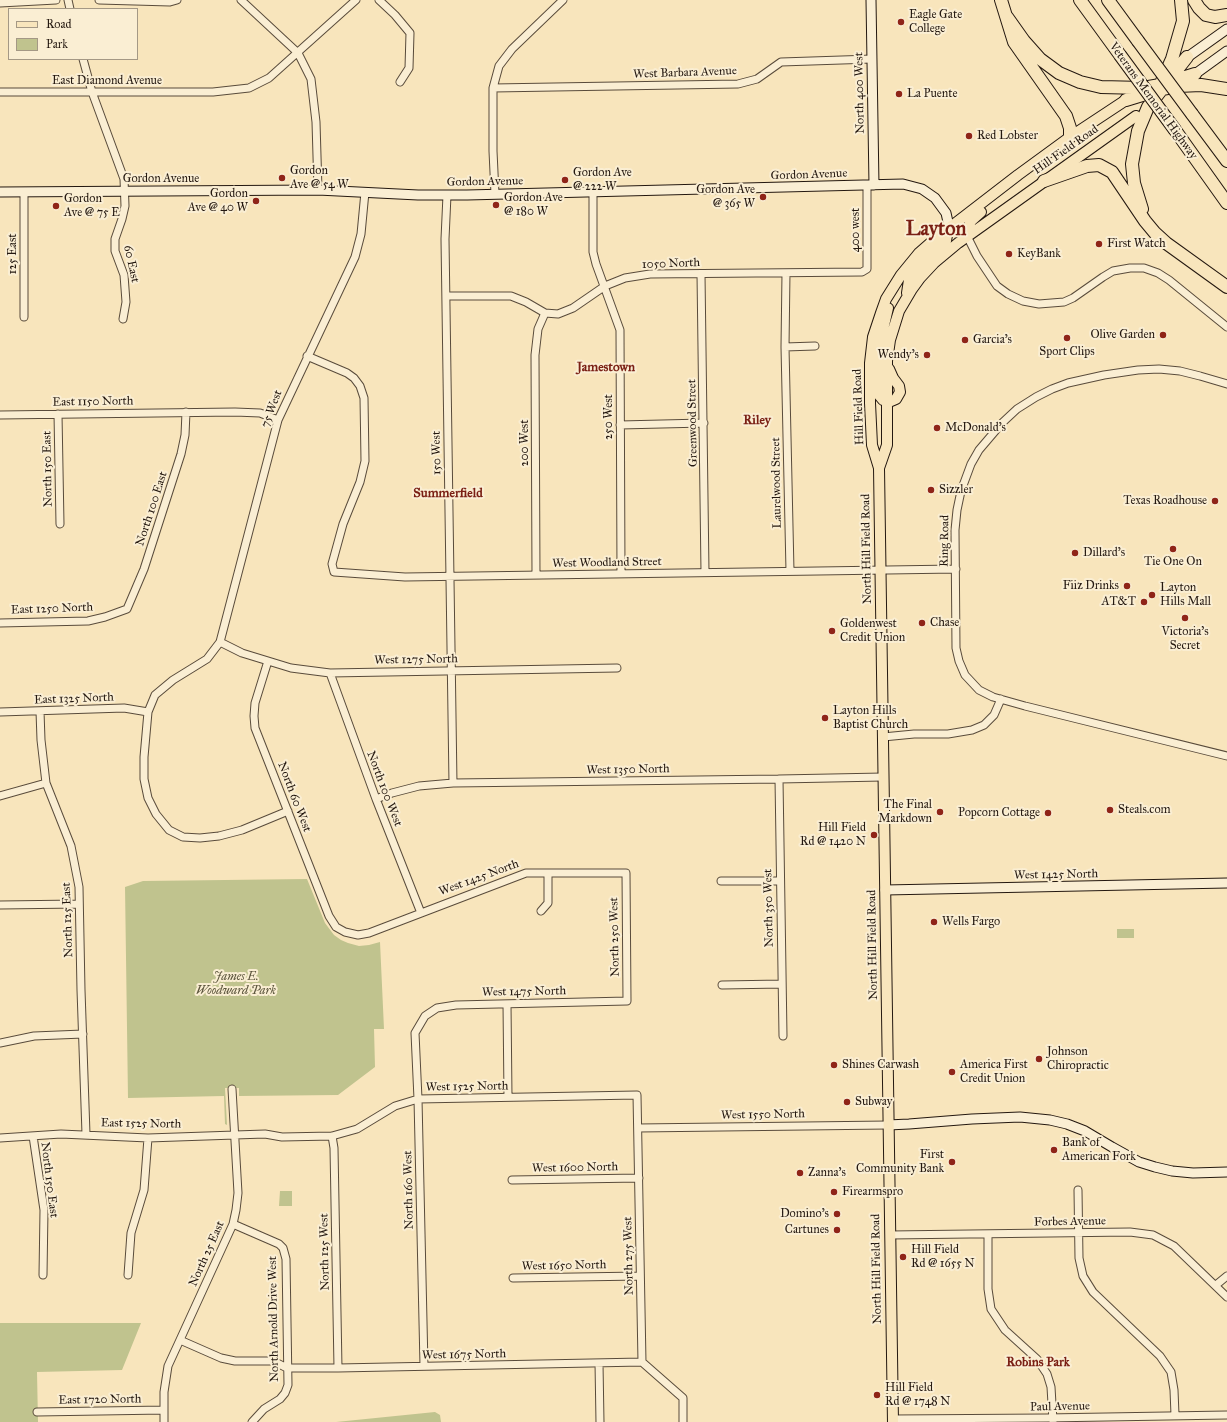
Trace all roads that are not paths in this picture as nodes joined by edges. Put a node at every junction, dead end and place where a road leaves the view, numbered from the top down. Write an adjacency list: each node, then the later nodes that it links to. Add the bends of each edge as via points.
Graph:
1 (56, 0): 14 (street)
2 (99, 0): 3 (street)
3 (177, 0)
4 (241, 0): 19 (street)
5 (356, 0): 19 (street, East Diamond Avenue)
6 (379, 0): 24 (street, via 410,33 409,68)
7 (563, 0): 26 (street, via 512,49 499,66)
8 (871, 0): 21 (main road, North 400 West)
9 (1001, 0): 16 (highway)
10 (1080, 0): 46 (highway, Veterans Memorial Highway, bridge)
11 (1108, 0): 34 (highway, Veterans Memorial Highway, bridge)
12 (1181, 0): 25 (highway, via 1183,20)
13 (1194, 0): 15 (highway, via 1206,15)
14 (0, 3)
15 (1227, 16)
16 (1007, 17): 25 (highway, via 1024,42 1040,59 1064,76 1096,86 1122,88); 33 (highway, via 1014,42 1066,116 1070,125)
17 (1227, 29): 20 (main road)
18 (1227, 51): 23 (main road)
19 (298, 52): 29 (street, East Diamond Avenue, via 269,78 249,88 213,92); 38 (street, via 312,79)
20 (1187, 57): 25 (highway)
21 (872, 59): 26 (street, West Barbara Avenue, via 782,62 757,79 738,84); 37 (main road, North 400 West)
22 (83, 60): 29 (street, 60 East)
23 (1195, 74): 25 (highway)
24 (400, 82)
25 (1162, 85): 27 (highway, via 1201,85); 30 (highway); 31 (highway); 32 (highway)
26 (493, 88): 44 (street)
27 (1227, 89)
28 (0, 92): 29 (street, East Diamond Avenue)
29 (92, 92): 41 (street, 60 East, via 124,179)
30 (1126, 100): 33 (main road, Hill Field Road)
31 (1148, 107): 32 (main road, Hill Field Road); 47 (highway, via 1138,131 1132,164 1134,183)
32 (1136, 116): 36 (main road, Hill Field Road)
33 (1070, 137): 35 (main road, Hill Field Road)
34 (1227, 161)
35 (1026, 170): 48 (main road, Hill Field Road); 49 (main road, via 1004,194 973,218)
36 (1044, 181): 47 (highway, via 1087,166 1099,165 1112,172); 49 (main road, Hill Field Road)
37 (871, 185): 43 (main road, Gordon Avenue); 48 (main road, Gordon Avenue, via 905,184 925,191 946,213); 50 (street, 400 west, via 867,269)
38 (318, 190): 41 (main road, Gordon Avenue); 42 (main road, Gordon Avenue)
39 (0, 192): 40 (main road, Gordon Avenue)
40 (24, 192): 41 (main road, Gordon Avenue); 59 (street, 125 East)
41 (125, 192): 60 (street, 60 East, via 125,206 115,239 115,251 124,275 126,302)
42 (365, 192): 45 (main road, Gordon Avenue); 64 (street, 75 West, via 362,234 355,257)
43 (593, 193): 44 (main road, Gordon Avenue); 53 (street, 250 West, via 593,252)
44 (495, 194): 45 (main road, Gordon Avenue)
45 (446, 195): 56 (street, 150 West)
46 (1227, 203)
47 (1145, 221): 55 (highway, via 1166,244)
48 (948, 227): 54 (main road, Hill Field Road, via 915,258); 57 (main road, via 946,240 909,280)
49 (967, 236): 57 (main road, Hill Field Road, via 928,268); 61 (street, via 997,286 1023,301 1039,304 1064,302 1113,271 1144,268 1169,280)
50 (862, 272): 51 (street, 1050 North)
51 (786, 273): 52 (street, 1050 North); 63 (street, Laurelwood Street)
52 (701, 274): 53 (street, 1050 North, via 650,274 626,278); 71 (street, Greenwood Street)
53 (604, 286): 58 (street, 1050 North, via 573,308 558,314); 72 (street, 250 West, via 620,330)
54 (893, 287): 66 (main road, via 881,336 878,363 878,393); 73 (main road, Hill Field Road, via 879,319 870,357 872,445)
55 (1227, 287)
56 (446, 296): 58 (street, via 511,296); 81 (street, 150 West)
57 (906, 299): 66 (main road, Hill Field Road, via 889,344)
58 (545, 313): 80 (street, 200 West, via 538,329 535,355)
59 (24, 317)
60 (123, 319)
61 (1227, 327)
62 (815, 346): 63 (street)
63 (785, 347): 77 (street, Laurelwood Street)
64 (307, 356): 70 (street, 75 West); 81 (street, West Woodland Street, via 354,378 364,398 365,461 335,550 332,564 334,572 405,577)
65 (1227, 384): 76 (street, Ring Road, via 1186,372 1138,370 1063,385 1021,406 989,437 969,470 956,514)
66 (887, 402): 73 (main road, Hill Field Road, via 887,445)
67 (186, 412): 69 (street, East 1150 North); 70 (street, East 1150 North, via 260,413); 82 (street, North 100 East, via 181,454 144,569)
68 (0, 414): 69 (street, East 1150 North)
69 (58, 414): 74 (street, North 150 East)
70 (278, 420): 84 (street, 75 West)
71 (704, 423): 72 (street); 78 (street, Greenwood Street)
72 (620, 425): 79 (street, 250 West)
73 (879, 468): 75 (main road, North Hill Field Road)
74 (60, 524)
75 (880, 569): 76 (street, West Woodland Street); 77 (street, West Woodland Street); 93 (main road, North Hill Field Road)
76 (956, 569): 89 (street, Ring Road, via 956,648 959,661 973,685 983,693)
77 (790, 571): 78 (street, West Woodland Street)
78 (706, 572): 79 (street, West Woodland Street)
79 (621, 573): 80 (street, West Woodland Street)
80 (536, 575): 81 (street, West Woodland Street)
81 (449, 576): 87 (street, 150 West)
82 (127, 609): 83 (street, East 1250 North, via 88,621)
83 (0, 623)
84 (220, 642): 85 (street, West 1275 North, via 242,653); 92 (street, via 207,659 173,680 155,695)
85 (268, 661): 88 (street, West 1275 North, via 291,668); 101 (street, North 60 West, via 255,703 255,728)
86 (617, 668): 87 (street, West 1275 North)
87 (451, 670): 88 (street, West 1275 North); 98 (street, 150 West)
88 (330, 673): 100 (street, North 100 West)
89 (1001, 699): 93 (street, via 994,715 984,725 972,730 948,734); 94 (street, Ring Road)
90 (40, 711): 91 (street, East 1325 North); 92 (street, East 1325 North, via 124,708); 97 (street, North 125 East)
91 (0, 712)
92 (148, 712): 101 (street, via 144,779 148,798 156,814 169,830 183,837 207,837 242,830)
93 (883, 737): 95 (main road, North Hill Field Road)
94 (1227, 756)
95 (883, 777): 96 (street, West 1350 North); 107 (main road, North Hill Field Road)
96 (779, 779): 98 (street, West 1350 North); 104 (street, North 350 West)
97 (46, 783): 99 (street); 108 (street, North 125 East, via 71,846 79,887)
98 (453, 783): 100 (street, West 1350 North, via 419,786)
99 (0, 796)
100 (376, 799): 111 (street, North 100 West)
101 (288, 811): 112 (street, North 60 West, via 329,916 336,927)
102 (548, 873): 103 (street, West 1425 North); 110 (street, via 548,903); 111 (street, West 1425 North, via 526,873)
103 (626, 873): 115 (street, North 250 West)
104 (780, 881): 105 (street); 113 (street, North 350 West)
105 (721, 882)
106 (1227, 883): 107 (main road, West 1425 North)
107 (885, 890): 125 (main road, North Hill Field Road)
108 (79, 904): 109 (street); 118 (street, North 125 East)
109 (0, 905)
110 (541, 911)
111 (421, 913): 112 (street, West 1425 North, via 358,935)
112 (345, 932)
113 (782, 984): 114 (street); 119 (street, North 350 West)
114 (722, 985)
115 (627, 1001): 116 (street, West 1475 North)
116 (507, 1004): 117 (street, West 1475 North, via 456,1004 437,1008); 123 (street)
117 (425, 1016): 124 (street, North 160 West, via 415,1033)
118 (84, 1034): 120 (street, via 34,1036); 127 (street, North 125 East)
119 (783, 1036)
120 (0, 1043)
121 (232, 1089): 128 (street, North 25 East)
122 (637, 1095): 123 (street, West 1525 North); 126 (street, North 275 West)
123 (508, 1097): 124 (street, West 1525 North)
124 (418, 1099): 130 (street, West 1525 North, via 395,1106 357,1129); 152 (street, North 160 West)
125 (888, 1125): 126 (street, West 1550 North); 134 (main road, via 972,1119 1050,1120 1085,1131 1139,1162 1155,1167 1172,1171); 141 (main road, North Hill Field Road)
126 (638, 1128): 135 (street, North 275 West)
127 (86, 1134): 129 (street, East 1525 North); 133 (street, East 1525 North)
128 (235, 1135): 131 (street, East 1525 North, via 265,1134); 133 (street, East 1525 North); 138 (street, North 25 East, via 238,1193)
129 (33, 1136): 132 (street, East 1525 North); 143 (street, North 150 East, via 44,1210)
130 (332, 1136): 131 (street, West 1525 North); 154 (street, North 125 West)
131 (282, 1137)
132 (0, 1138)
133 (148, 1138): 142 (street, via 144,1190 131,1232)
134 (1227, 1172)
135 (639, 1178): 136 (street, West 1600 North); 144 (street, North 275 West)
136 (512, 1180)
137 (1078, 1190): 139 (street)
138 (233, 1224): 149 (street, North 25 East); 153 (street, North Arnold Drive West, via 283,1248 286,1259)
139 (1079, 1233): 140 (street, Forbes Avenue); 147 (street, Forbes Avenue, via 1130,1232 1153,1235 1174,1246); 157 (street, via 1079,1258 1084,1276 1093,1292 1160,1356 1171,1372)
140 (988, 1234): 141 (street, Forbes Avenue); 160 (street, via 988,1289 992,1309 1005,1330 1037,1359 1047,1374 1051,1387)
141 (890, 1235): 159 (main road, North Hill Field Road)
142 (128, 1274)
143 (43, 1275)
144 (640, 1276): 146 (street, West 1650 North); 150 (street, North 275 West)
145 (1227, 1276): 147 (street)
146 (513, 1278)
147 (1216, 1285): 148 (street, Forbes Avenue)
148 (1227, 1297)
149 (180, 1340): 153 (street, via 221,1358 235,1361 272,1361); 155 (street, North 25 East, via 168,1366)
150 (642, 1362): 151 (street, West 1675 North); 164 (street, via 683,1398)
151 (599, 1363): 152 (street, West 1675 North); 163 (street)
152 (424, 1366): 154 (street, West 1675 North)
153 (287, 1368): 154 (street, West 1675 North); 162 (street, North Arnold Drive West, via 286,1393 264,1409)
154 (338, 1368)
155 (164, 1410): 156 (street, East 1720 North); 161 (street, North 25 East)
156 (37, 1412)
157 (1175, 1415): 158 (street, Paul Avenue); 160 (street, Paul Avenue)
158 (1227, 1415)
159 (893, 1420): 160 (street, Paul Avenue)
160 (1053, 1420)
161 (164, 1422)
162 (252, 1422)
163 (600, 1422)
164 (683, 1422)

